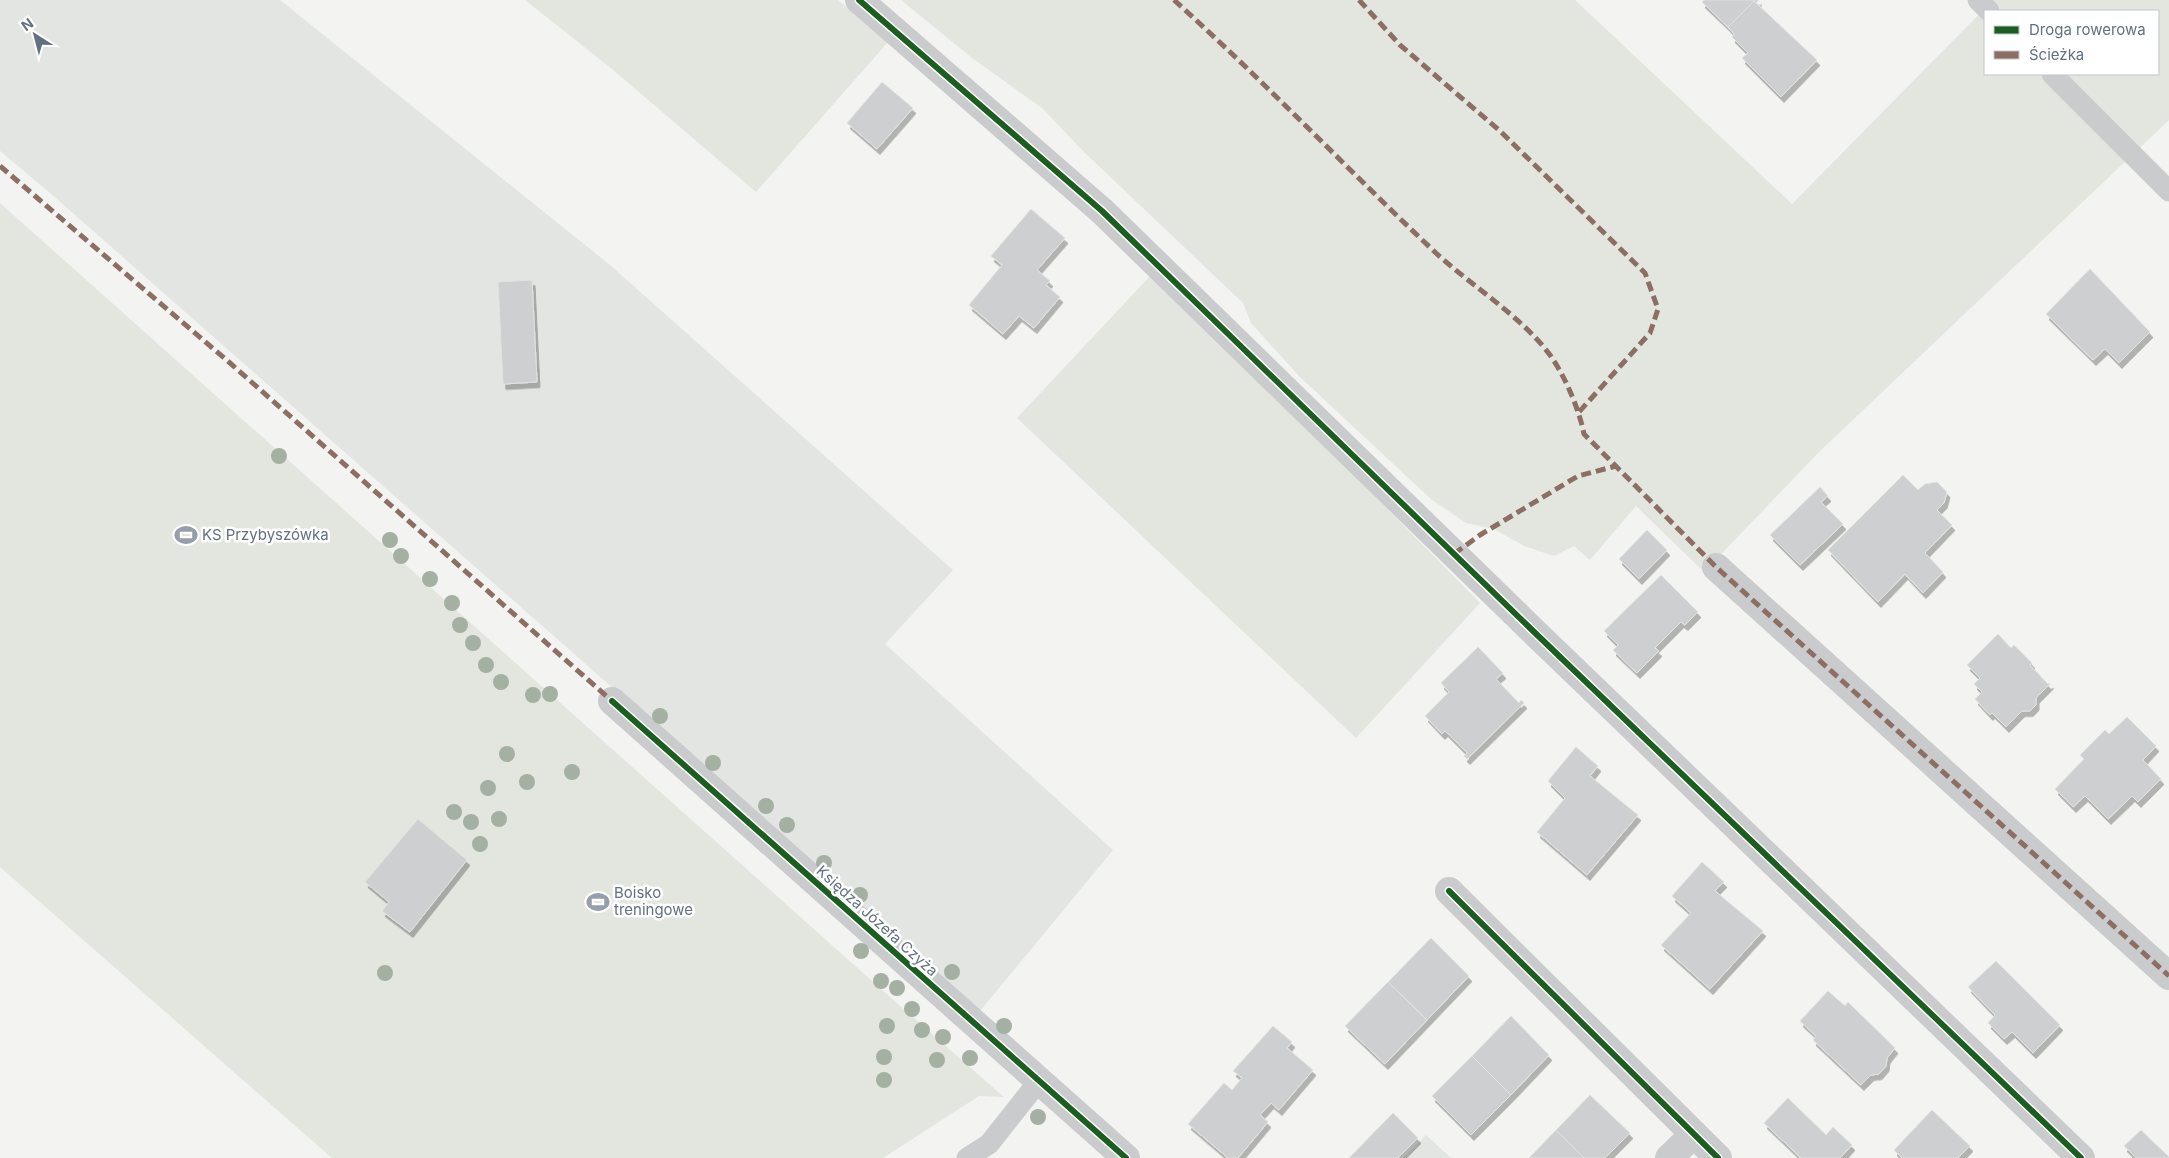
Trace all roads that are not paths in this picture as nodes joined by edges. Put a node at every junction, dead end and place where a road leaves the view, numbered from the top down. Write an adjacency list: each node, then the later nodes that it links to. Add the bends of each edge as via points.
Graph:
1 (859, 0): 16 (street, via 1102,211)
2 (1978, 0): 3 (lane)
3 (1988, 10)
4 (2053, 75): 5 (lane)
5 (2169, 191)
6 (1716, 567): 9 (street)
7 (612, 702): 10 (street, Księdza Józefa Czyża)
8 (1449, 891): 11 (street)
9 (2169, 976)
10 (1038, 1081): 12 (lane, via 989,1144); 13 (street, Księdza Józefa Czyża)
11 (1694, 1134): 14 (street); 15 (street)
12 (967, 1158)
13 (1126, 1158)
14 (1669, 1158)
15 (1718, 1158)
16 (2080, 1158)

